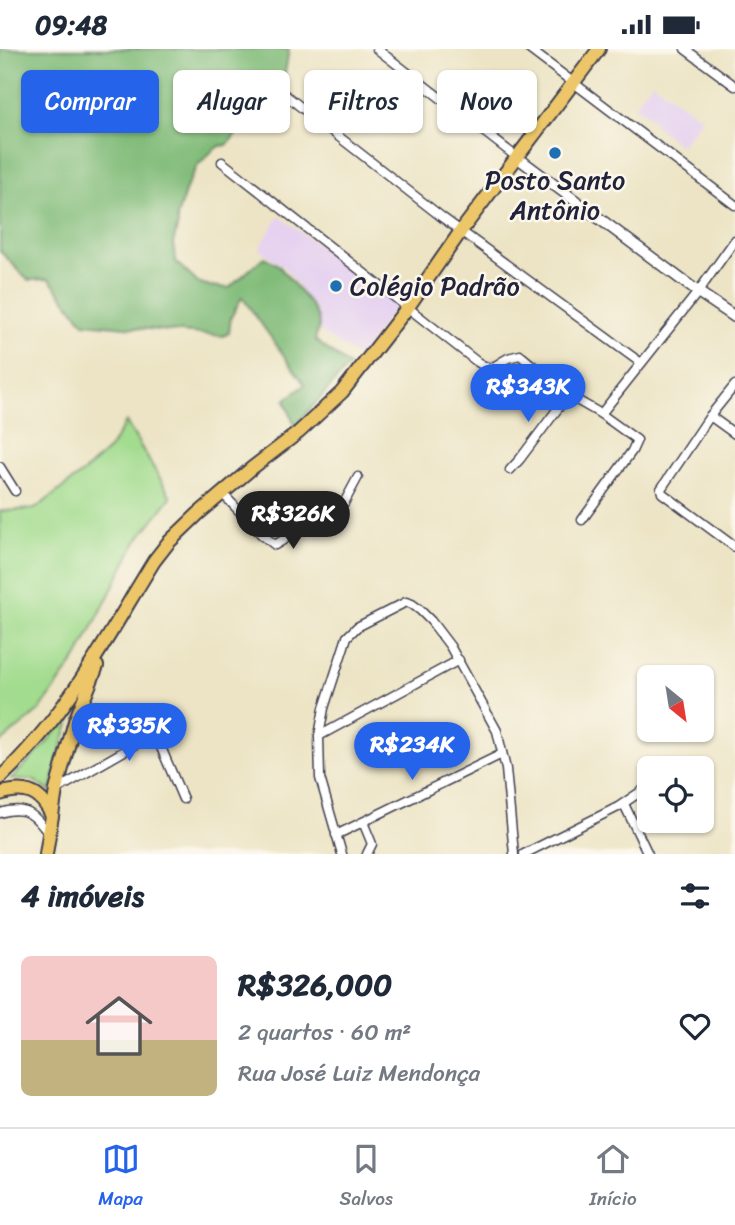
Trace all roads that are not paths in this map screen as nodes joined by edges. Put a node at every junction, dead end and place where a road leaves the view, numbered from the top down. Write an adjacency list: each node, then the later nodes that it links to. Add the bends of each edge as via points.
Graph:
1 (377, 49): 8 (street)
2 (529, 49): 5 (street)
3 (599, 49): 5 (main road)
4 (685, 49): 6 (street)
5 (574, 83): 8 (main road); 10 (street)
6 (735, 86)
7 (290, 99): 11 (street)
8 (517, 157): 11 (main road); 13 (street)
9 (222, 162): 14 (street)
10 (735, 205)
11 (461, 231): 14 (main road); 16 (street)
12 (735, 240): 13 (street)
13 (698, 292): 15 (street); 16 (street)
14 (408, 307): 18 (street, via 482,366 493,368 520,355); 26 (main road, via 327,407)
15 (735, 317)
16 (641, 363): 19 (street)
17 (735, 385): 20 (street)
18 (568, 395): 19 (street); 23 (street)
19 (601, 414): 27 (street, via 638,440)
20 (710, 416): 21 (street); 28 (street, via 661,489)
21 (735, 434)
22 (0, 467): 25 (street)
23 (510, 470)
24 (358, 477): 26 (street, via 344,503 275,545)
25 (15, 491)
26 (222, 493): 29 (main road, via 168,543)
27 (582, 520)
28 (735, 547)
29 (109, 636): 33 (main road, via 74,693); 34 (main road, via 75,721)
30 (459, 660): 31 (street); 31 (street, via 431,621 412,604 406,602 381,614 347,637); 32 (street, via 497,731)
31 (318, 736): 43 (street, via 320,778)
32 (502, 754): 41 (street); 47 (street)
33 (0, 778)
34 (55, 790): 37 (street, via 147,738 160,745); 40 (main road)
35 (0, 795): 40 (main road, via 30,791)
36 (637, 795): 38 (street)
37 (183, 800)
38 (624, 804): 48 (street); 49 (street)
39 (0, 813): 42 (street, via 24,810)
40 (52, 816): 42 (main road)
41 (363, 822): 43 (street); 46 (street, via 372,844)
42 (50, 835): 44 (main road)
43 (336, 835): 45 (street)
44 (46, 854)
45 (342, 854)
46 (367, 854)
47 (514, 854)
48 (524, 854)
49 (648, 854)

